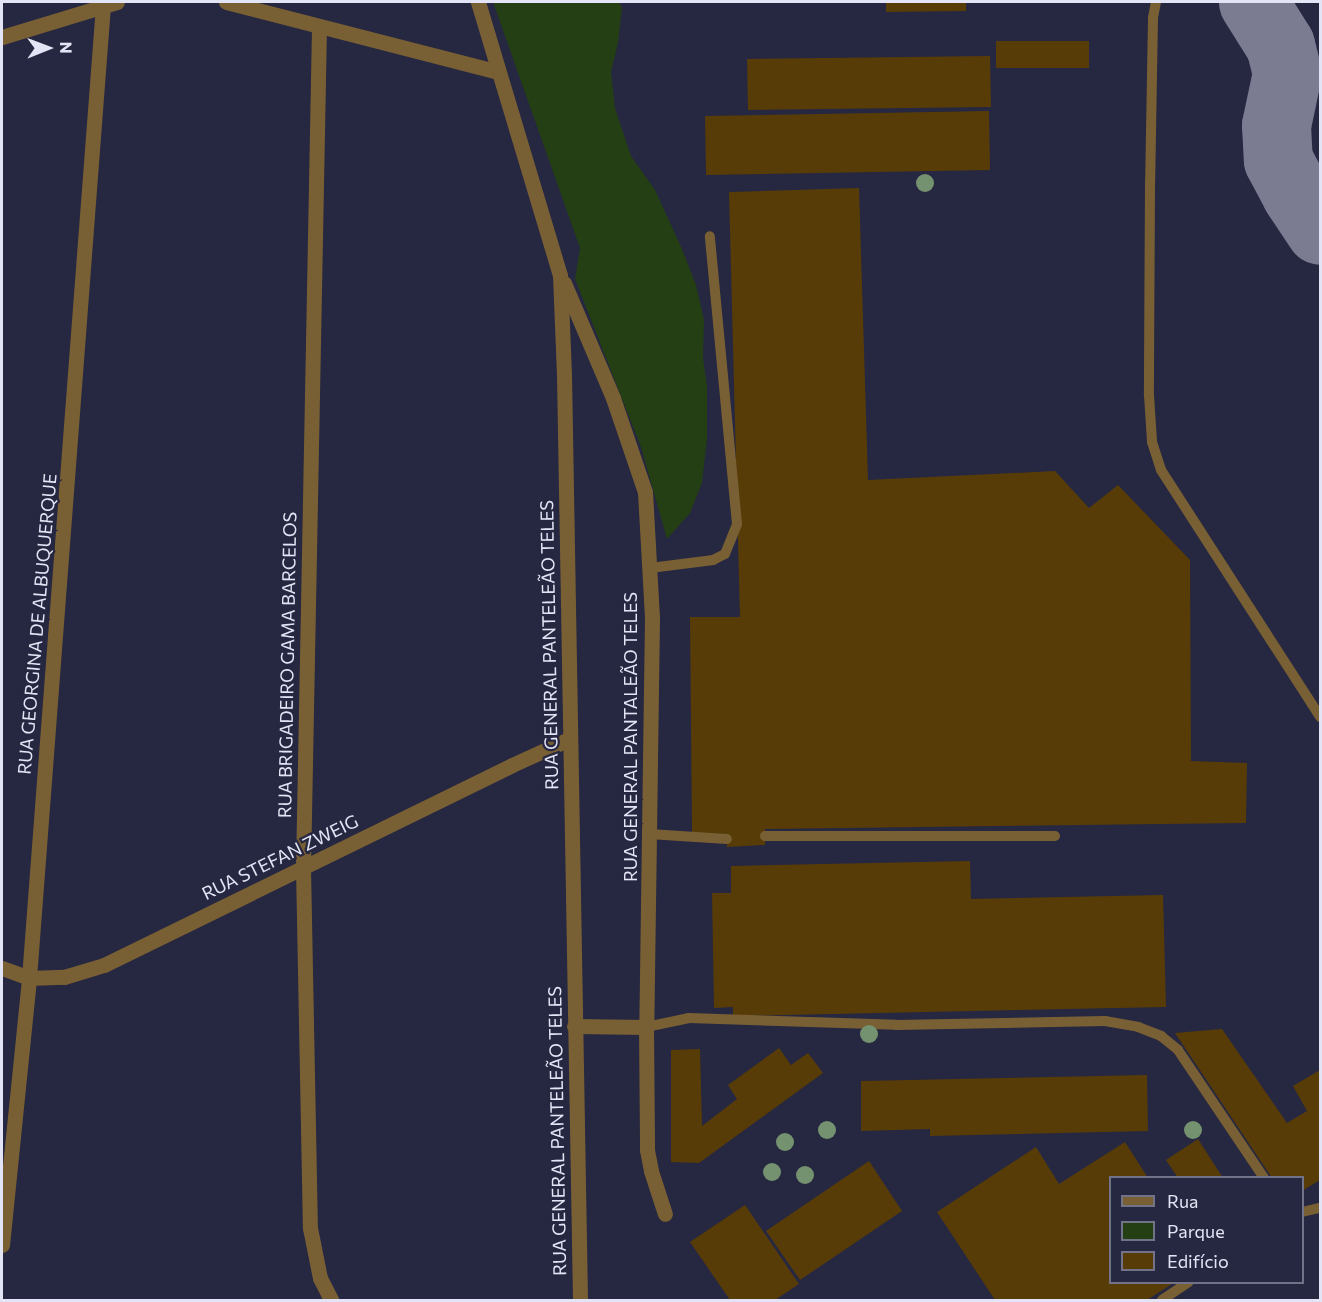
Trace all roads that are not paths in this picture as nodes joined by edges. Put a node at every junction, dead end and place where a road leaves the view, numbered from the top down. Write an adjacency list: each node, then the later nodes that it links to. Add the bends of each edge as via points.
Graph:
1 (226, 2): 5 (street)
2 (478, 2): 7 (street, RUA GENERAL PANTELEÃO TELES)
3 (1156, 2): 11 (lane, via 1149,195 1152,442 1161,470)
4 (110, 4): 6 (street); 19 (street, RUA GEORGINA DE ALBUQUERQUE)
5 (319, 27): 7 (street); 17 (street, RUA BRIGADEIRO GAMA BARCELOS)
6 (2, 37)
7 (498, 72): 9 (street, RUA GENERAL PANTELEÃO TELES)
8 (710, 236): 10 (lane, via 737,524 725,554 713,560)
9 (560, 275): 10 (street, RUA GENERAL PANTALEÃO TELES, via 614,398 645,492); 12 (street, RUA GENERAL PANTELEÃO TELES)
10 (650, 568): 13 (street, RUA GENERAL PANTALEÃO TELES)
11 (1320, 717)
12 (569, 739): 17 (street, RUA STEFAN ZWEIG); 20 (street, RUA GENERAL PANTELEÃO TELES)
13 (649, 834): 16 (lane); 21 (street, RUA GENERAL PANTALEÃO TELES)
14 (765, 836): 15 (lane)
15 (1055, 836)
16 (727, 838)
17 (303, 867): 19 (street, RUA STEFAN ZWEIG, via 104,965 64,977); 28 (street, RUA BRIGADEIRO GAMA BARCELOS, via 310,1228 320,1278)
18 (2, 968): 19 (street, RUA STEFAN ZWEIG)
19 (29, 978): 26 (street, RUA GEORGINA DE ALBUQUERQUE)
20 (574, 1026): 21 (street); 29 (street, RUA GENERAL PANTELEÃO TELES)
21 (646, 1027): 22 (lane, via 689,1018 896,1025 1105,1021 1138,1027 1161,1036 1178,1050); 25 (street, RUA GENERAL PANTALEÃO TELES, via 647,1150)
22 (1263, 1176)
23 (1320, 1208): 24 (lane)
24 (1304, 1212)
25 (665, 1214)
26 (2, 1245)
27 (1186, 1284): 30 (lane)
28 (331, 1300)
29 (580, 1300)
30 (1162, 1300)

